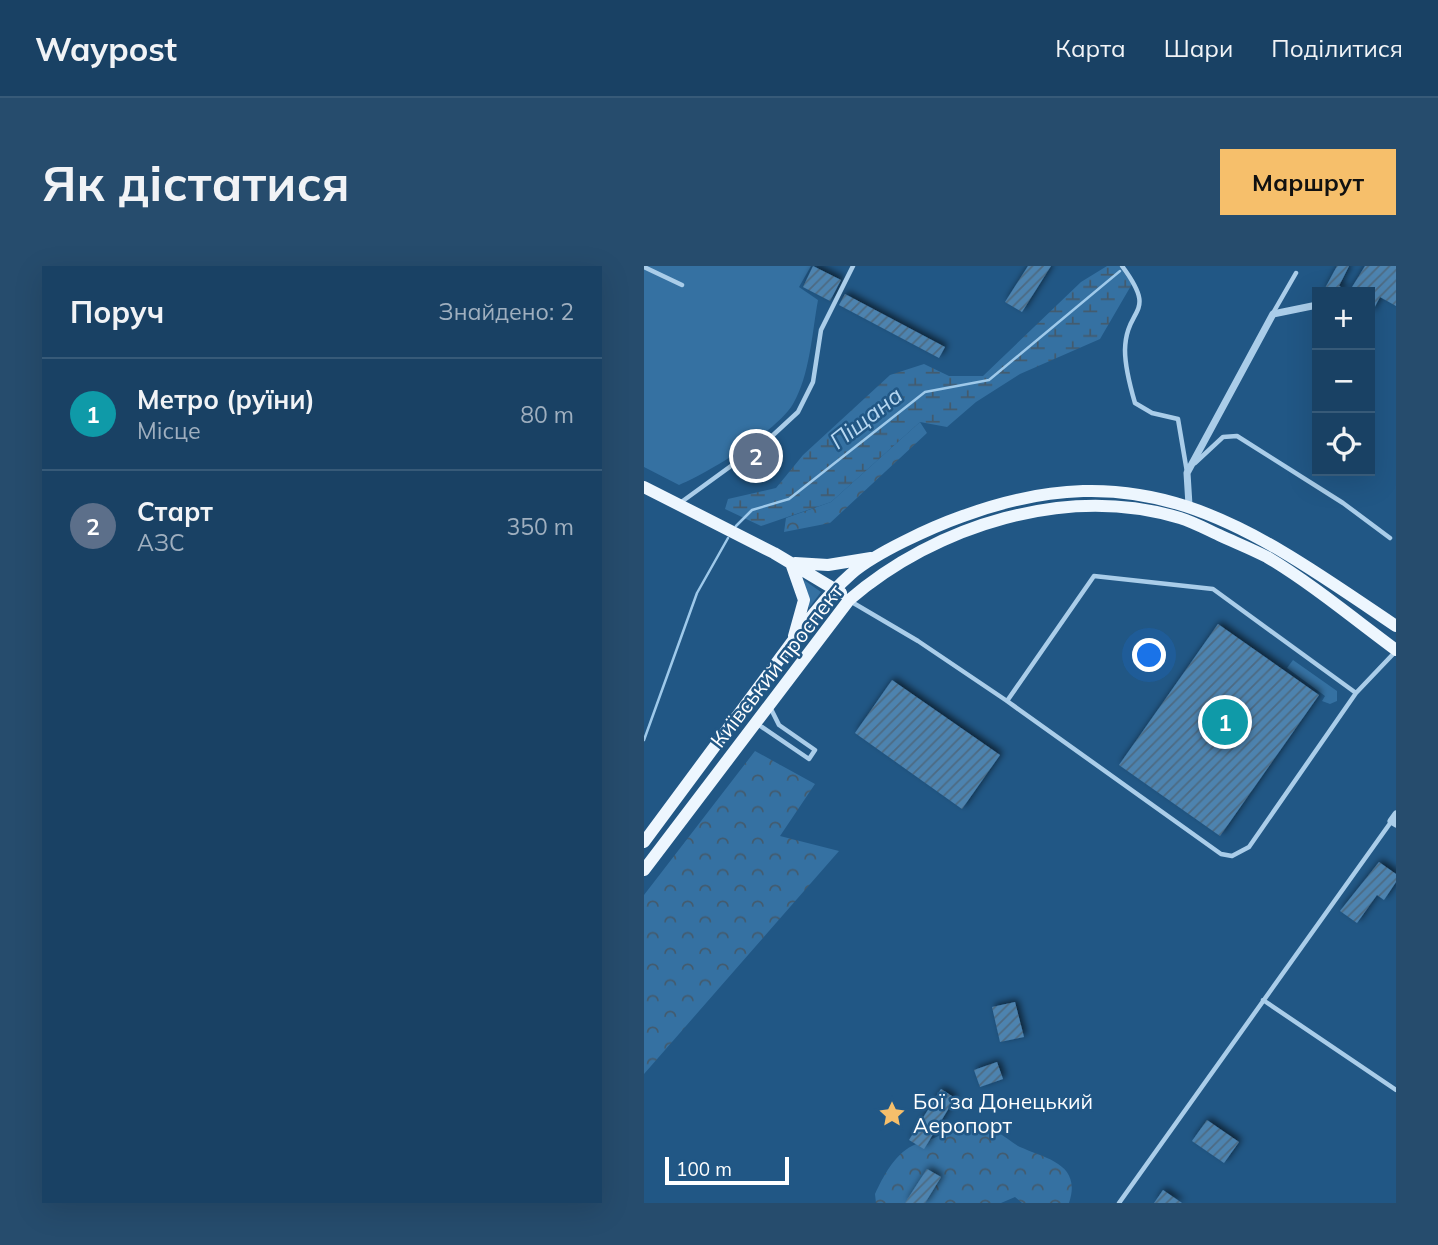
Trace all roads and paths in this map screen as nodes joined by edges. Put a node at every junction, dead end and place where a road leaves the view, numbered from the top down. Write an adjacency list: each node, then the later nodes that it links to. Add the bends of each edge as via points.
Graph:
1 (853, 266): 10 (lane, via 821,330 813,382 798,412 761,446)
2 (1122, 266): 8 (lane, via 1140,290 1140,305 1125,348 1128,382 1135,403 1178,419)
3 (644, 267): 5 (lane)
4 (1297, 273): 7 (lane)
5 (682, 285)
6 (1312, 306): 7 (street)
7 (1273, 314): 8 (street)
8 (1187, 473): 11 (street); 13 (lane, via 1223,437 1237,436)
9 (644, 487): 10 (main road)
10 (680, 504): 16 (main road)
11 (1189, 505): 12 (main road, Київський проспект, via 1140,493 1088,490 985,508); 19 (main road, Київський проспект, via 1276,546)
12 (941, 523): 14 (main road); 15 (main road, Київський проспект)
13 (1390, 538)
14 (950, 540): 18 (main road, Київський проспект, via 908,558); 21 (main road, Київський проспект, via 992,521 1093,505 1181,518 1267,557)
15 (878, 557): 16 (main road, via 828,565); 17 (main road, Київський проспект)
16 (791, 563): 17 (main road); 20 (main road, via 804,600)
17 (835, 589): 18 (main road); 20 (main road, Київський проспект)
18 (849, 600): 23 (lane); 24 (main road, Київський проспект)
19 (1396, 626)
20 (793, 640): 27 (main road, Київський проспект)
21 (1396, 651): 22 (lane)
22 (1356, 693): 23 (lane, via 1213,589 1094,576); 23 (lane, via 1249,848 1233,856 1221,854)
23 (1007, 701)
24 (769, 704): 25 (main road, Київський проспект); 25 (lane, via 779,724 815,750 809,759)
25 (755, 722): 28 (main road, Київський проспект)
26 (1394, 820): 29 (lane)
27 (644, 842)
28 (644, 870)
29 (1263, 1000): 30 (lane); 31 (lane)
30 (1396, 1090)
31 (1119, 1203)

